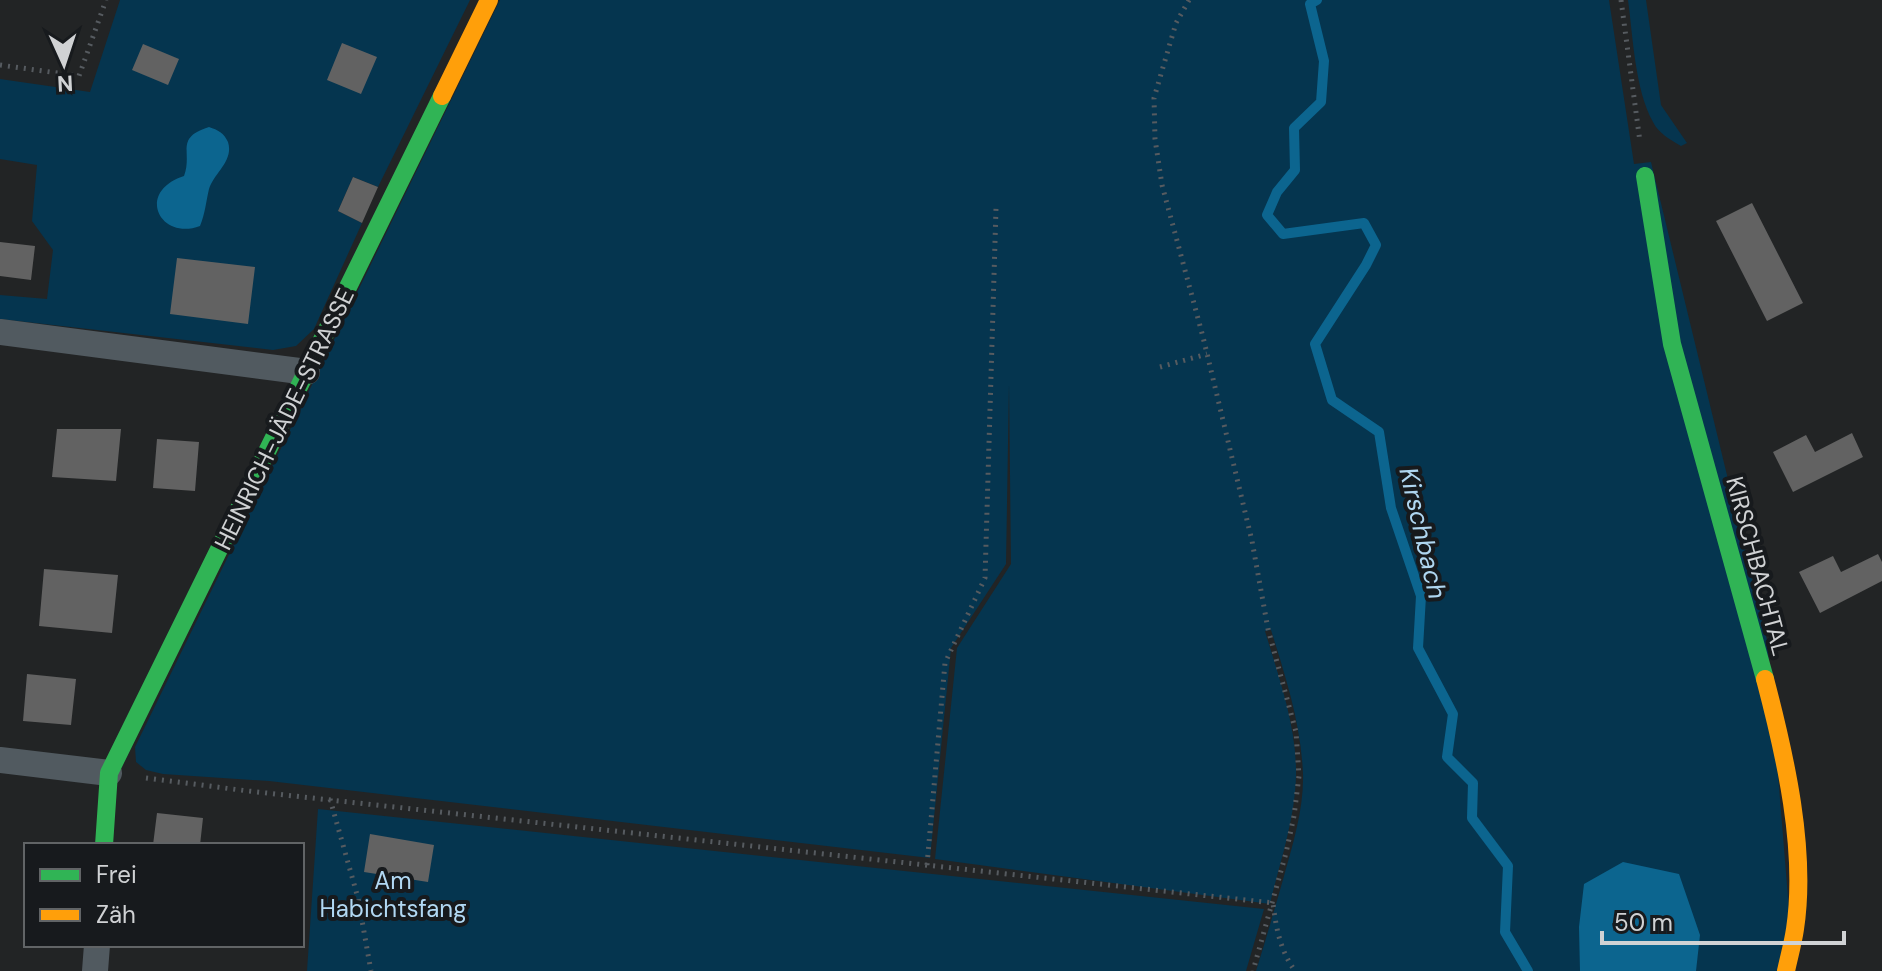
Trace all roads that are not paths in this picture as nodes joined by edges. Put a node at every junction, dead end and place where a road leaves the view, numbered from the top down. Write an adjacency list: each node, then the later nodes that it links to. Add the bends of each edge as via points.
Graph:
1 (489, 0): 4 (street, HEINRICH-JÄDE-STRASSE)
2 (1645, 176): 10 (street, KIRSCHBACHTAL, via 1671,340 1753,635 1790,796 1797,912)
3 (0, 332): 4 (street)
4 (307, 372): 6 (street, HEINRICH-JÄDE-STRASSE)
5 (0, 760): 6 (street)
6 (109, 773): 7 (street, HEINRICH-JÄDE-STRASSE)
7 (104, 843)
8 (97, 947): 9 (street)
9 (95, 971)
10 (1786, 971)

